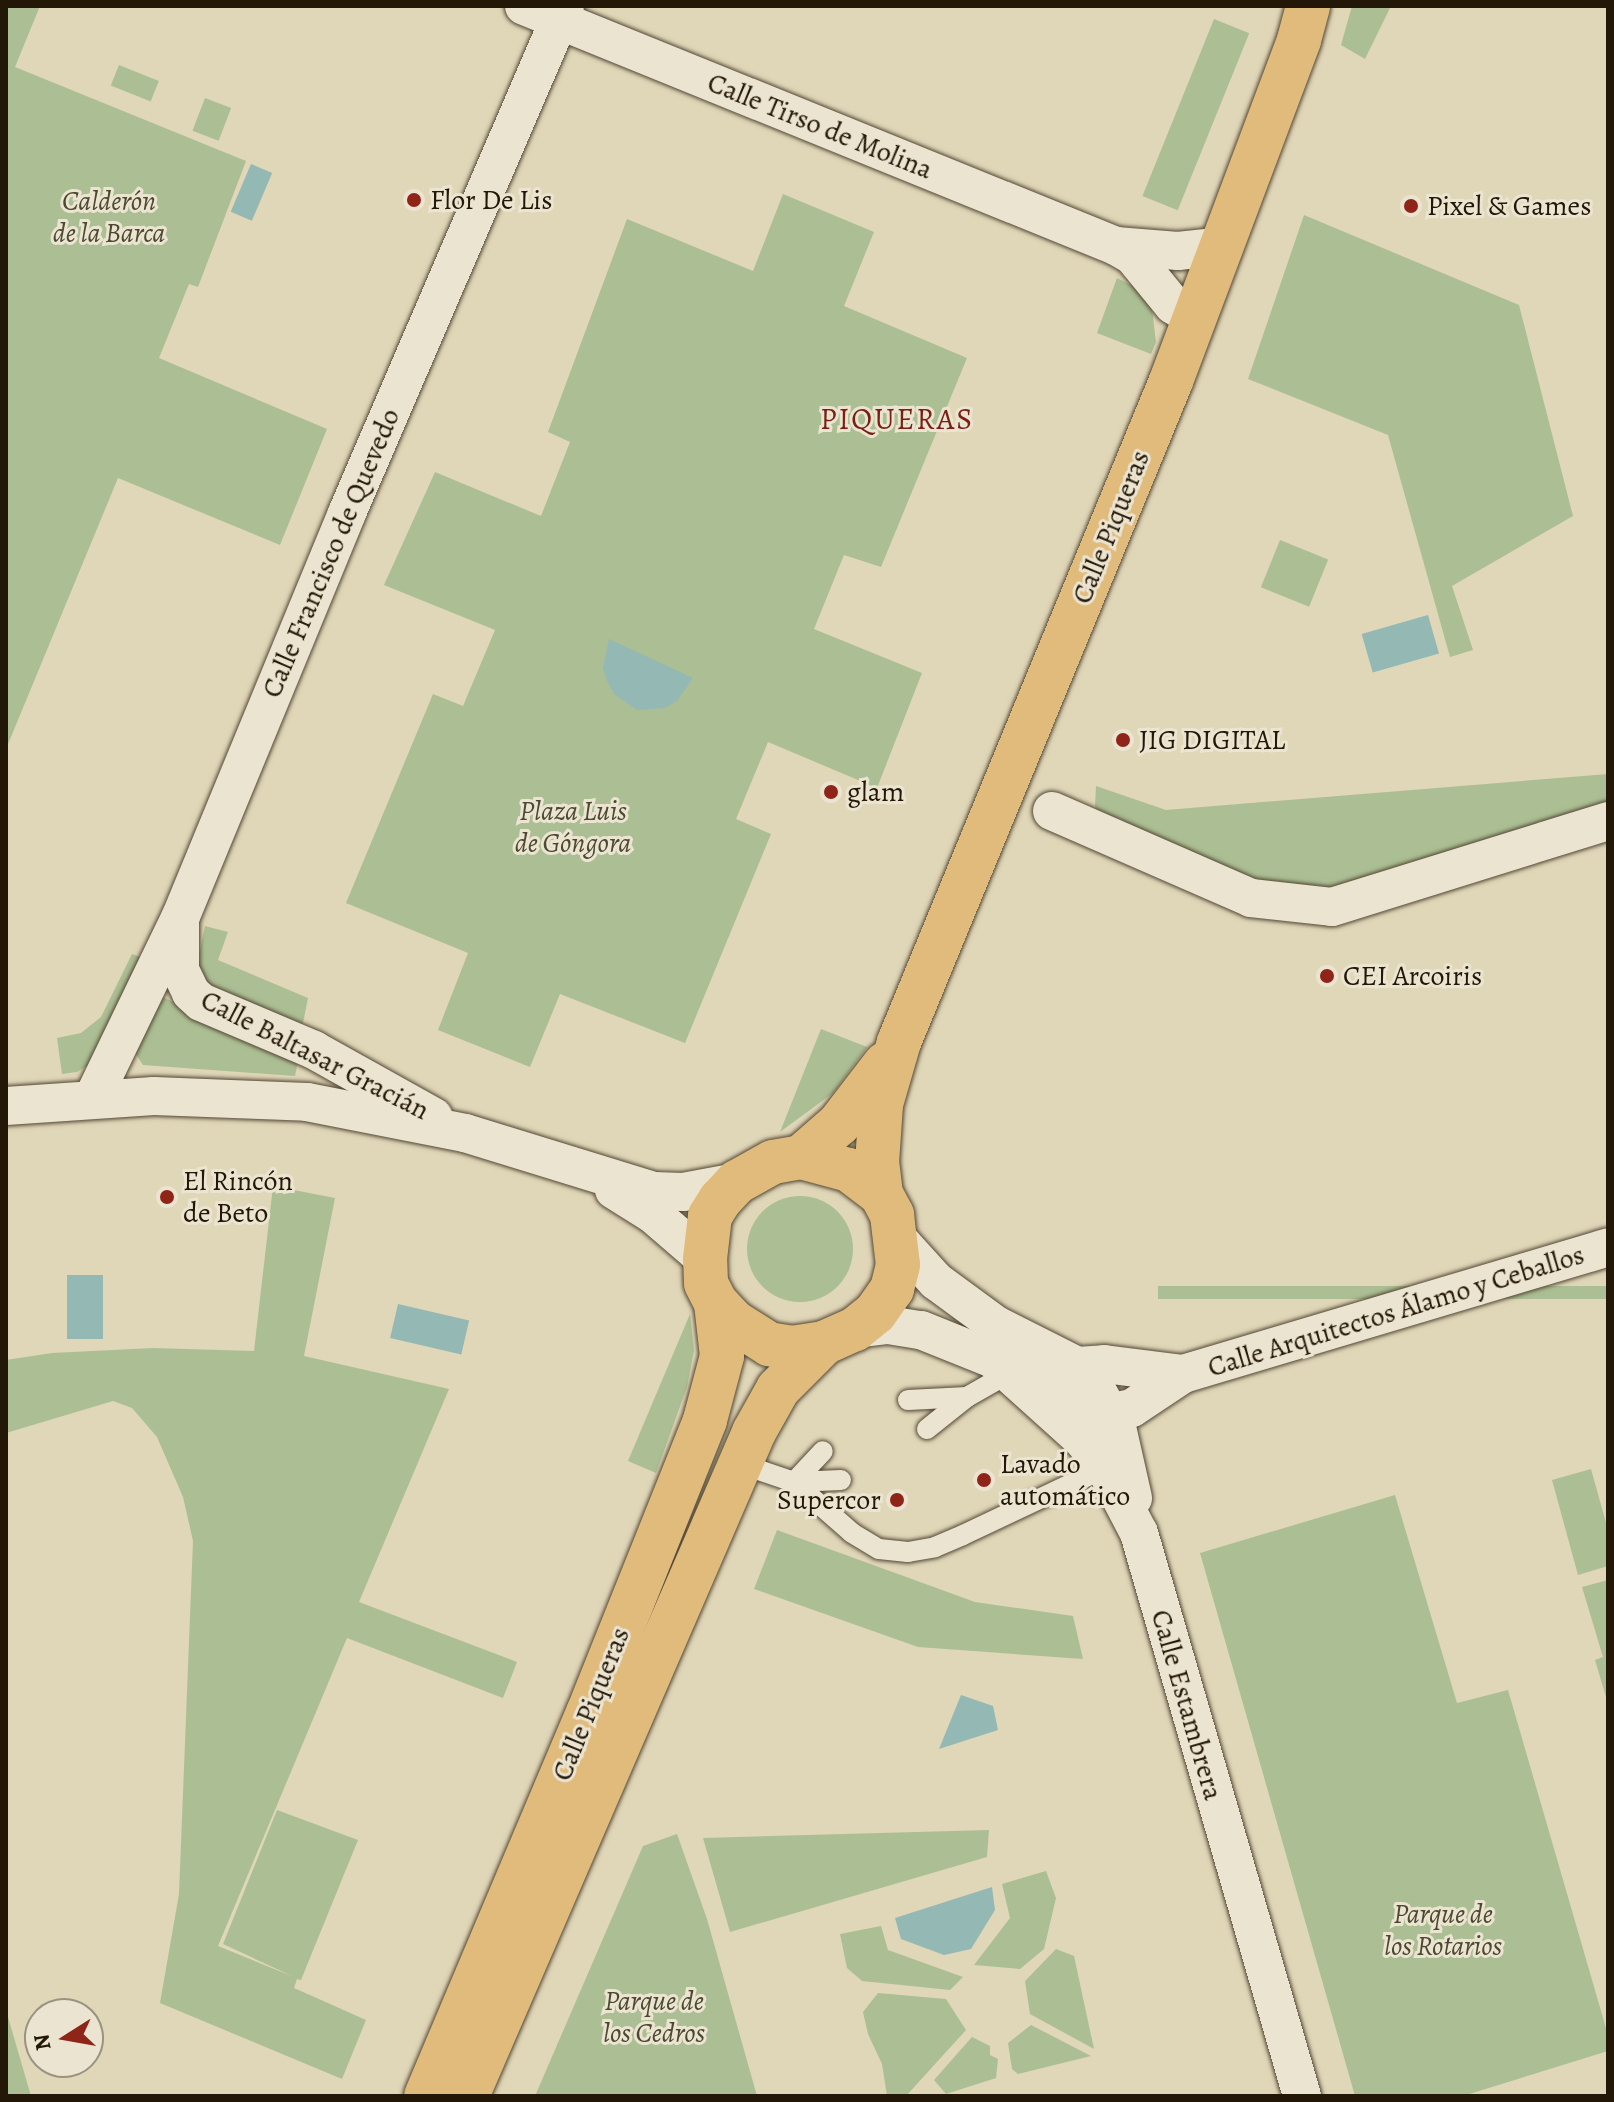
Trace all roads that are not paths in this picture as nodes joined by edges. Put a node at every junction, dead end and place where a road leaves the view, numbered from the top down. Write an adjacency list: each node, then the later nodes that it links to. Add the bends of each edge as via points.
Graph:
1 (524, 6): 3 (street, Calle Tirso de Molina)
2 (1308, 6): 5 (main road, Calle Piqueras)
3 (562, 13): 4 (street, Calle Tirso de Molina); 9 (street, Calle Francisco de Quevedo)
4 (1116, 246): 5 (street, Calle Tirso de Molina, via 1178,251); 6 (street, Calle Tirso de Molina, via 1133,256 1173,305)
5 (1223, 246): 6 (main road, Calle Piqueras)
6 (1195, 318): 10 (main road, Calle Piqueras)
7 (1052, 811): 8 (street, via 1251,898 1332,907)
8 (1608, 821)
9 (181, 916): 11 (street, Calle Francisco de Quevedo); 13 (street, Calle Baltasar Gracián, via 180,970 201,1002 314,1050)
10 (899, 1042): 14 (main road, Calle Piqueras, via 862,1098); 17 (main road, Calle Piqueras, via 881,1104)
11 (93, 1098): 12 (street, Calle Baltasar Gracián); 13 (street, Calle Baltasar Gracián, via 307,1102)
12 (6, 1106)
13 (465, 1133): 15 (street, Calle Baltasar Gracián)
14 (801, 1157): 16 (main road, via 773,1162); 17 (main road, via 849,1170)
15 (588, 1173): 16 (street, Calle Baltasar Gracián, via 654,1191 683,1192); 20 (street, Calle Baltasar Gracián, via 654,1215)
16 (737, 1182): 20 (main road, via 710,1216)
17 (881, 1194): 18 (main road)
18 (897, 1238): 22 (main road, via 892,1289 875,1313); 24 (street, Calle Arquitectos Álamo y Ceballos, via 936,1281 996,1325)
19 (1608, 1247): 25 (street, Calle Arquitectos Álamo y Ceballos)
20 (705, 1259): 21 (main road, via 706,1283)
21 (716, 1303): 22 (main road, via 734,1322 769,1344 793,1348); 35 (main road, Calle Piqueras, via 722,1356 705,1420)
22 (840, 1336): 23 (street, via 888,1325 921,1330); 31 (main road, Calle Piqueras, via 778,1389)
23 (1001, 1366): 26 (lane); 29 (street, via 1090,1410); 29 (street, via 1083,1440)
24 (1077, 1366): 25 (street, Calle Arquitectos Álamo y Ceballos, via 1104,1364); 29 (street, Calle Arquitectos Álamo y Ceballos, via 1091,1379)
25 (1183, 1374): 29 (street, Calle Arquitectos Álamo y Ceballos)
26 (967, 1397): 27 (lane); 28 (lane)
27 (908, 1400)
28 (927, 1429)
29 (1118, 1434): 33 (lane, via 963,1535 908,1552 879,1549 852,1533); 34 (street, Calle Arquitectos Álamo y Ceballos)
30 (823, 1451): 33 (lane)
31 (741, 1464): 33 (lane); 36 (main road, Calle Piqueras)
32 (841, 1480): 33 (lane)
33 (794, 1482)
34 (1139, 1533): 37 (street, Calle Estambrera)
35 (426, 2096)
36 (467, 2096)
37 (1302, 2096)

